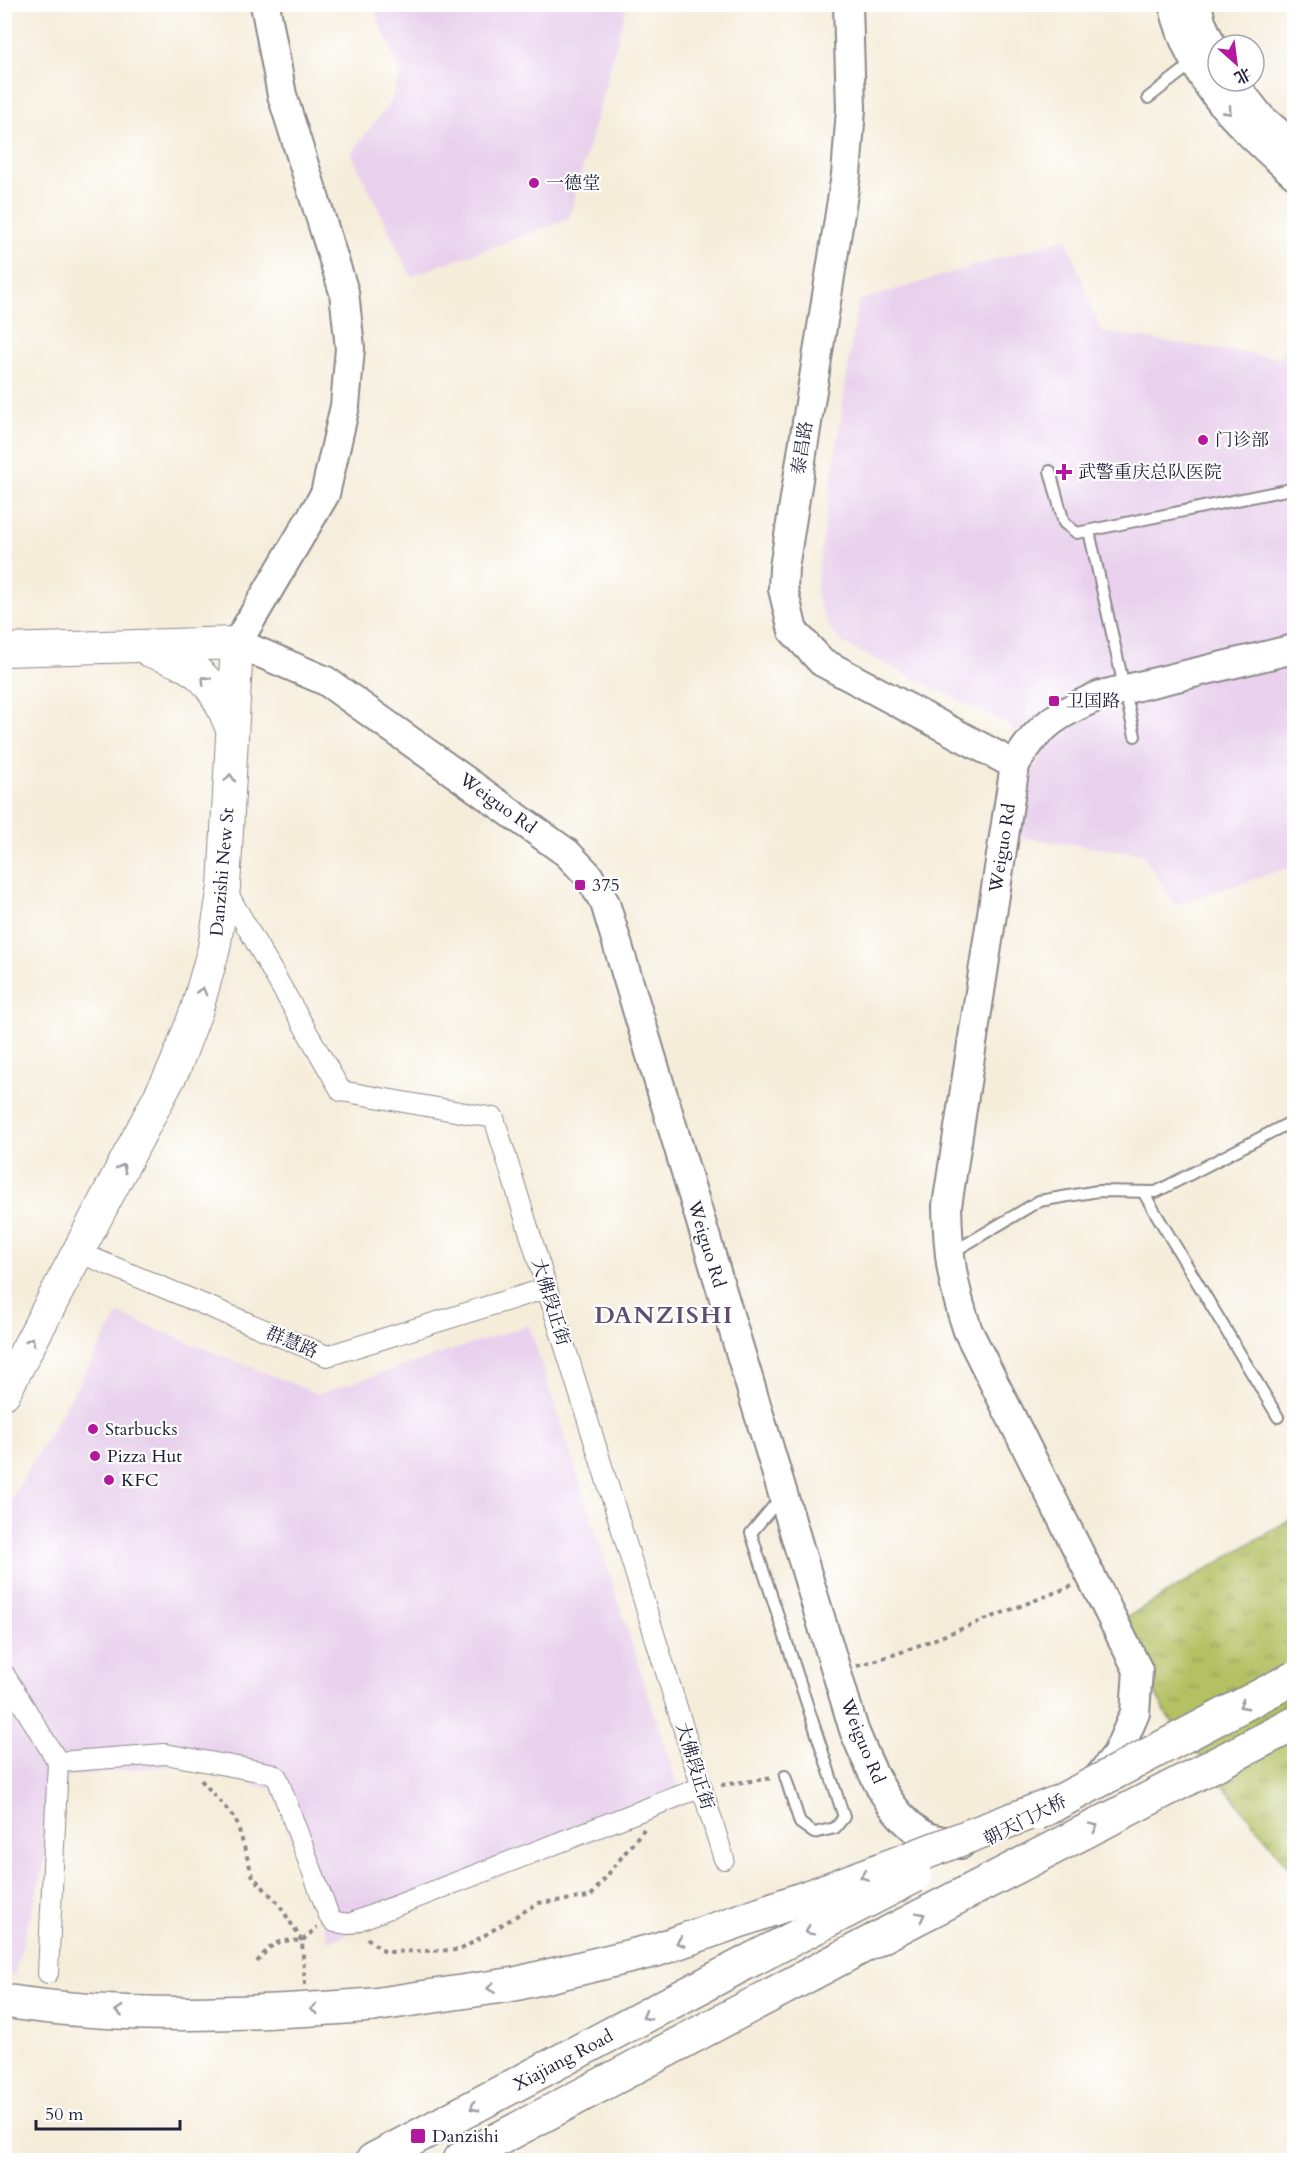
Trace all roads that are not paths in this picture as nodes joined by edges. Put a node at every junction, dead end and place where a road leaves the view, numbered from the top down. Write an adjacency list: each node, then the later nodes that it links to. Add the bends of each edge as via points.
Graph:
1 (265, 4): 16 (street, via 282,95 344,292 350,348 345,406 325,494)
2 (848, 4): 23 (street, 泰昌路, via 851,109 846,175 784,567 786,610 793,630 822,662)
3 (1173, 4): 6 (street, via 1180,33)
4 (1197, 4): 5 (street)
5 (1206, 47)
6 (1206, 54)
7 (1206, 57): 10 (lane)
8 (1213, 93): 12 (street, one-way to 12)
9 (1241, 93): 11 (street, via 1261,118)
10 (1148, 98)
11 (1294, 147)
12 (1294, 174)
13 (1050, 471): 15 (lane, via 1064,524 1077,533)
14 (1286, 490): 15 (lane)
15 (1089, 531): 20 (lane)
16 (237, 643): 17 (main road); 21 (main road, Danzishi New St); 32 (street, Weiguo Rd, via 326,681 567,853 588,874 605,903)
17 (134, 646): 19 (main road); 21 (main road, one-way to 17, via 219,697 207,680 174,659)
18 (1294, 649): 20 (street, Weiguo Rd)
19 (4, 650)
20 (1124, 688): 22 (lane); 23 (street, Weiguo Rd, via 1071,708 1046,723 1028,742)
21 (232, 731): 24 (main road, Danzishi New St, one-way to 21)
22 (1135, 736)
23 (1015, 765): 28 (street, Weiguo Rd, via 947,1206)
24 (224, 887): 27 (main road, Danzishi New St, one-way to 24, via 175,1067 214,948); 29 (street, 大佛段正街, via 341,1091 494,1118)
25 (1294, 1128): 26 (lane, via 1289,1124 1156,1192)
26 (1143, 1192): 28 (lane, via 1098,1191 1039,1201); 31 (lane)
27 (78, 1252): 29 (street, 群慧路, via 327,1356); 30 (main road, Danzishi New St, one-way to 27)
28 (948, 1255): 32 (street, Weiguo Rd, via 955,1294 968,1331 1138,1670 1135,1713 1118,1754 1089,1790 1019,1830 967,1845 926,1836 909,1824 872,1773 854,1730)
29 (547, 1288): 38 (street, 大佛段正街)
30 (4, 1393)
31 (1278, 1417)
32 (783, 1494): 37 (lane, via 751,1533 844,1817 835,1828 814,1833 800,1823)
33 (4, 1674): 36 (street)
34 (1294, 1678): 39 (highway, 朝天门大桥, one-way to 39, bridge)
35 (1294, 1724): 43 (highway, 朝天门大桥, one-way to 35, via 892,1931)
36 (58, 1762): 38 (street, via 148,1753 270,1773 277,1777 329,1916 334,1922 350,1924); 42 (street)
37 (785, 1776)
38 (702, 1787): 40 (street, 大佛段正街)
39 (1056, 1803): 41 (highway, 朝天门大桥, one-way to 41, bridge); 44 (highway, one-way to 44, bridge, via 656,1950 515,1984 373,2005 266,2013 48,2008)
40 (724, 1859)
41 (753, 1959): 45 (highway, Xiajiang Road, one-way to 45)
42 (48, 1973)
43 (777, 2000): 46 (highway); 47 (highway, via 641,2085)
44 (4, 2001)
45 (374, 2160)
46 (459, 2160)
47 (499, 2160)

